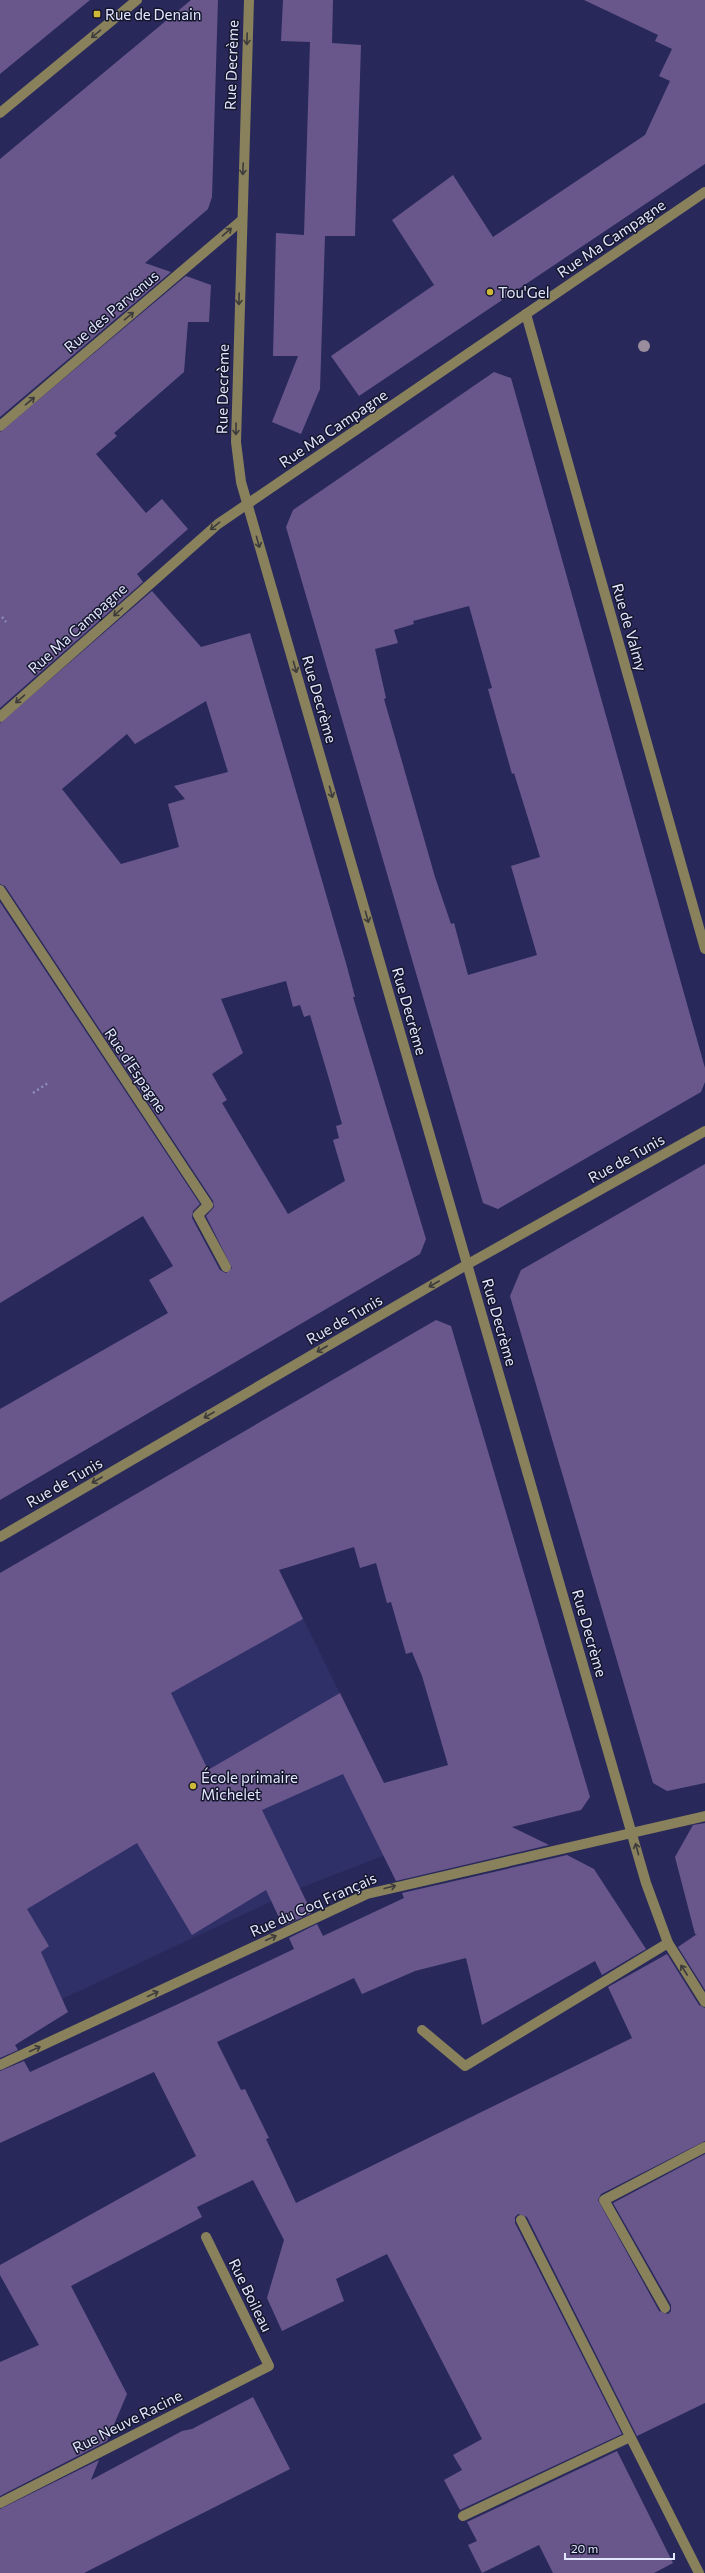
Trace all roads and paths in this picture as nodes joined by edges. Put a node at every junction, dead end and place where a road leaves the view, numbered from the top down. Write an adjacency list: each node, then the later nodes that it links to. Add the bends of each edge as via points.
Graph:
1 (137, 0): 3 (street, one-way to 3)
2 (249, 0): 5 (street, Rue Decrème, one-way to 5)
3 (0, 114)
4 (705, 192): 6 (street, Rue Ma Campagne)
5 (242, 220): 7 (street, Rue des Parvenus, one-way to 5); 8 (street, Rue Decrème, one-way to 8, via 236,442 241,482)
6 (526, 314): 8 (street, Rue Ma Campagne); 13 (street, Rue de Valmy)
7 (0, 426)
8 (248, 505): 11 (street, Rue Ma Campagne, one-way to 11, via 218,524); 17 (street, Rue Decrème, one-way to 17)
9 (2, 617): 10 (path)
10 (6, 622)
11 (0, 716)
12 (0, 890): 18 (street, Rue d'Espagne, via 208,1205 198,1215)
13 (705, 949)
14 (48, 1083): 15 (path)
15 (33, 1093)
16 (705, 1131): 17 (street, Rue de Tunis)
17 (468, 1264): 19 (street, Rue de Tunis, one-way to 19); 21 (street, Rue Decrème)
18 (226, 1267)
19 (0, 1537)
20 (705, 1816): 21 (street, Rue du Coq Français)
21 (632, 1832): 22 (street, Rue Decrème, one-way to 21, via 649,1894); 25 (street, Rue du Coq Français, one-way to 21, via 368,1894)
22 (668, 1943): 23 (street, Rue Decrème, one-way to 22); 24 (street, via 465,2066)
23 (705, 2002)
24 (422, 2030)
25 (0, 2065)
26 (705, 2147): 29 (street, via 604,2200)
27 (521, 2220): 31 (street)
28 (206, 2237): 30 (street, Rue Boileau)
29 (665, 2308)
30 (269, 2366): 32 (street, Rue Neuve Racine)
31 (630, 2437): 33 (street); 34 (street)
32 (0, 2504)
33 (463, 2516)
34 (699, 2573)

